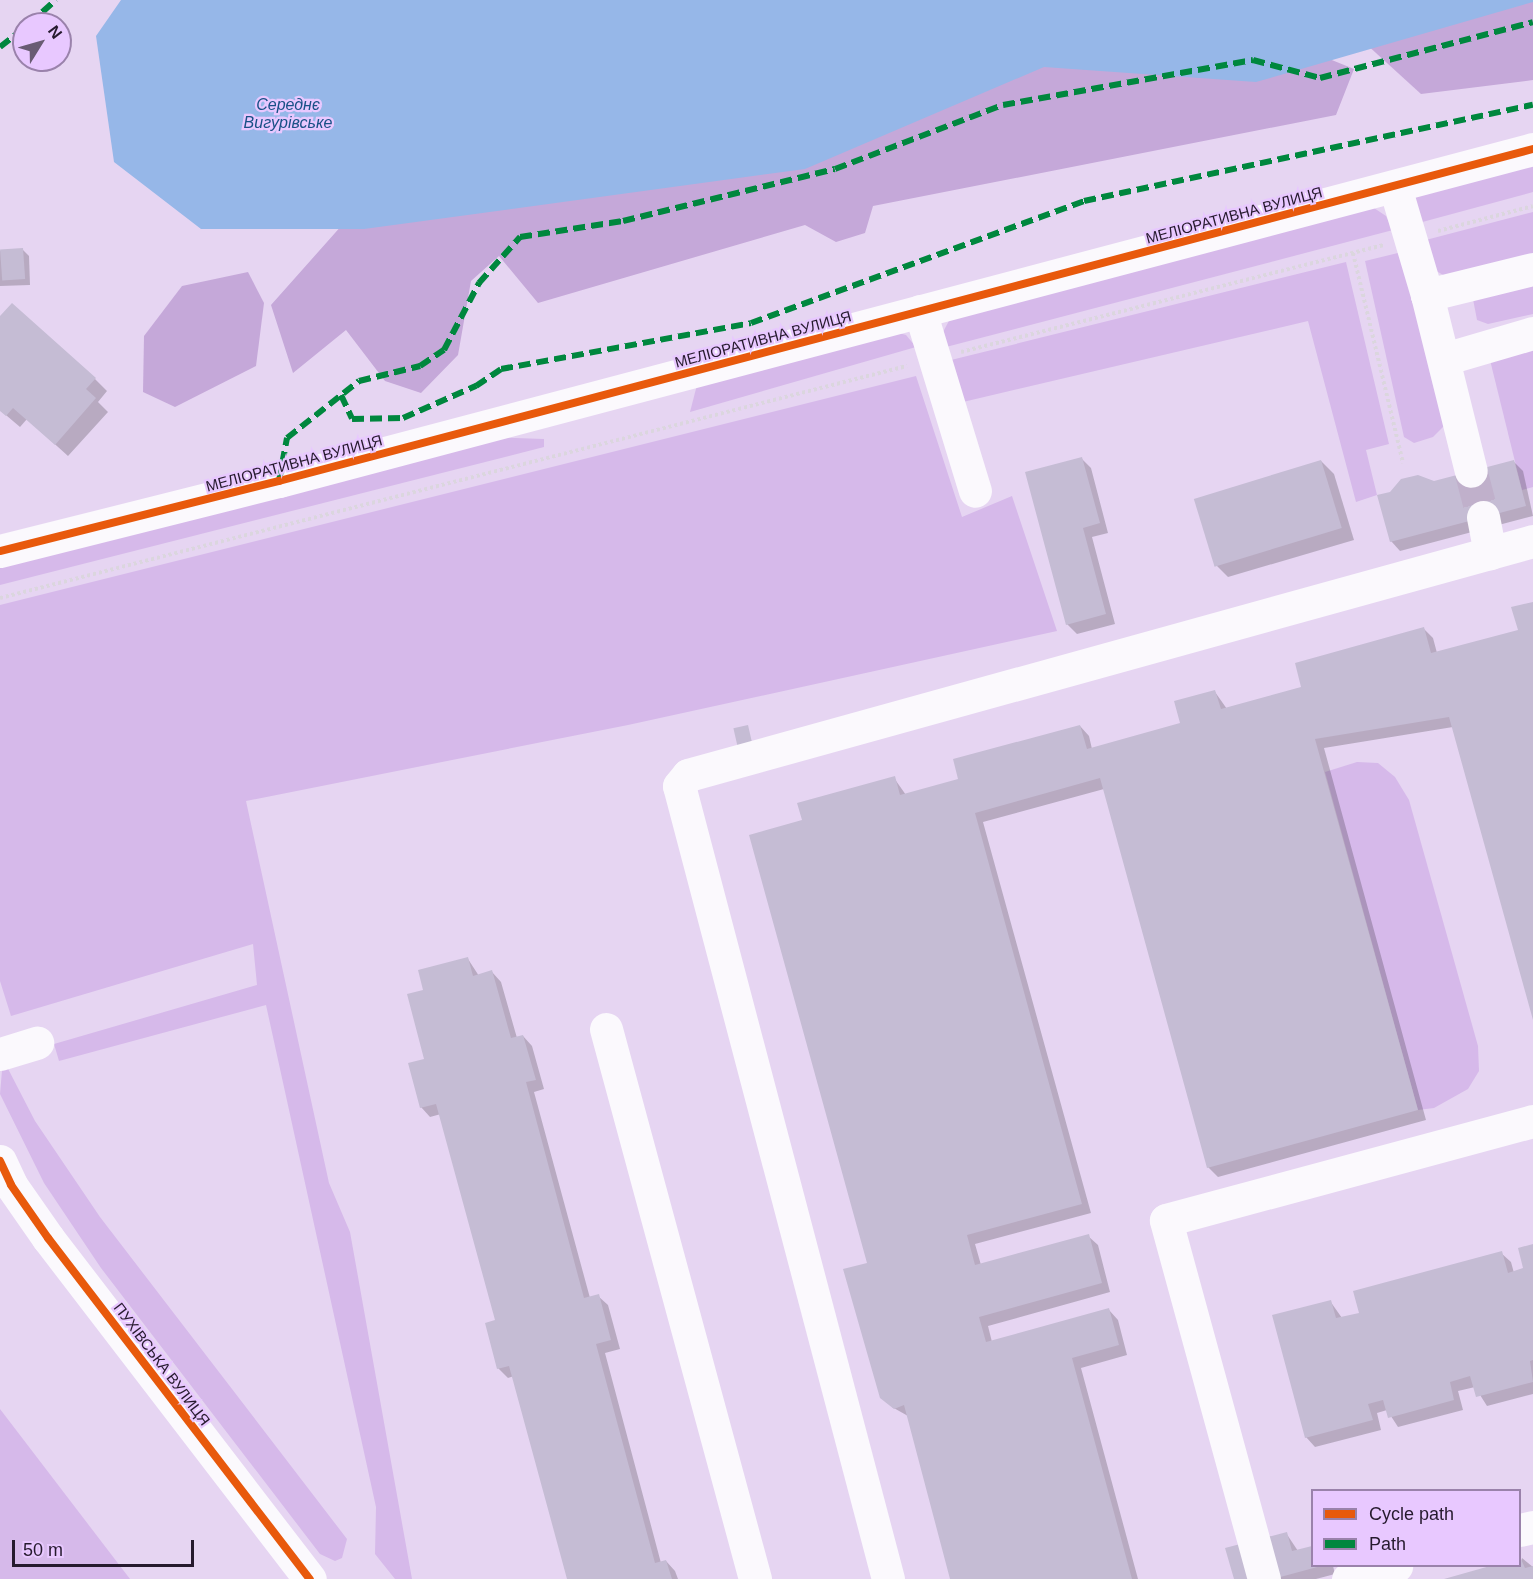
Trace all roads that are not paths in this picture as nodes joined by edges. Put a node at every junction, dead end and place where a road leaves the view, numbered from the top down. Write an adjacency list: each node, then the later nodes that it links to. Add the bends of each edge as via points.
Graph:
1 (1533, 149): 2 (street, МЕЛІОРАТИВНА ВУЛИЦЯ)
2 (1395, 187): 4 (street); 5 (street, МЕЛІОРАТИВНА ВУЛИЦЯ)
3 (1533, 269): 4 (street)
4 (1427, 295): 7 (street)
5 (920, 311): 9 (street); 12 (street, МЕЛІОРАТИВНА ВУЛИЦЯ, via 291,478)
6 (1533, 333): 7 (street)
7 (1444, 359): 8 (street)
8 (1472, 471)
9 (975, 491)
10 (1483, 518): 13 (street)
11 (1533, 541): 13 (street)
12 (0, 550)
13 (1490, 553): 22 (street, via 688,775 679,786)
14 (606, 1029): 21 (street)
15 (37, 1043): 16 (street)
16 (0, 1054)
17 (1533, 1121): 23 (street, via 1166,1220)
18 (4, 1174): 20 (street, ПУХІВСЬКА ВУЛИЦЯ)
19 (1392, 1567): 24 (street)
20 (310, 1579)
21 (755, 1579)
22 (888, 1579)
23 (1264, 1579)
24 (1348, 1579)

